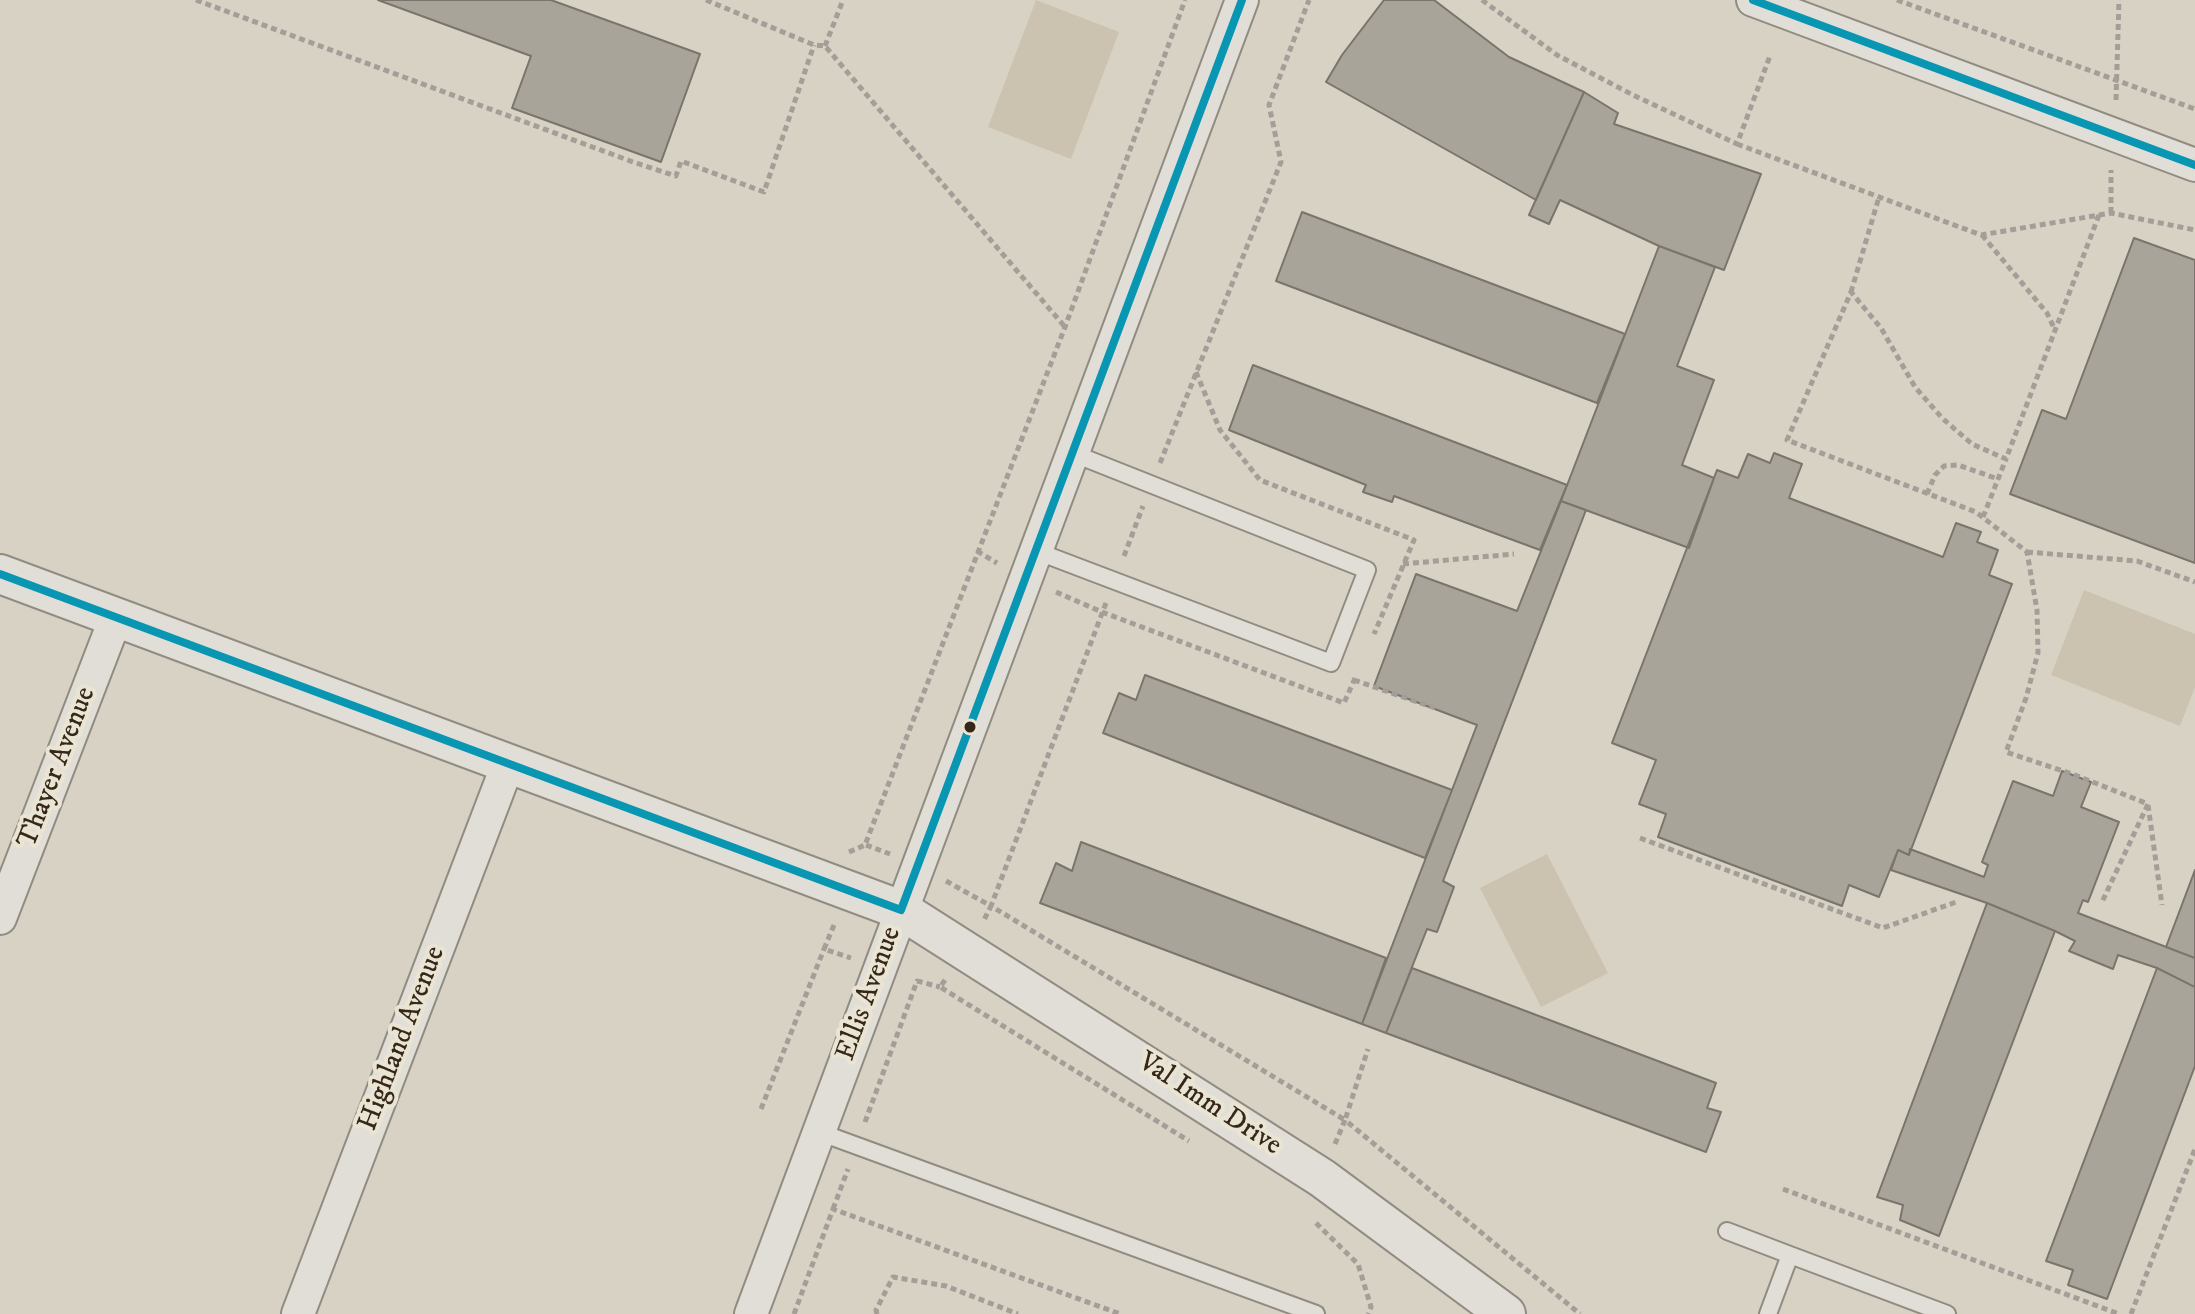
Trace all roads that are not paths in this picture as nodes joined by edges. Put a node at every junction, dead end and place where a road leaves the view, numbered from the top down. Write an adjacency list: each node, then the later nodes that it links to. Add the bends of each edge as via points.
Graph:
1 (1242, 0): 4 (street, Ellis Avenue)
2 (1753, 0): 3 (street)
3 (2195, 165)
4 (1072, 453): 5 (street, Ellis Avenue); 5 (lane, via 1367,570 1331,663 1114,580)
5 (1030, 564): 9 (street, Ellis Avenue)
6 (0, 574): 7 (street, Val Imm Drive)
7 (116, 617): 8 (street, Val Imm Drive); 10 (street, Thayer Avenue)
8 (508, 764): 9 (street, Val Imm Drive); 14 (street, Highland Avenue)
9 (901, 910): 11 (street, Ellis Avenue); 17 (street, Val Imm Drive, via 1322,1178)
10 (0, 918)
11 (819, 1132): 15 (street, Ellis Avenue); 16 (lane)
12 (1727, 1231): 13 (lane)
13 (1790, 1255): 18 (lane); 19 (lane)
14 (298, 1314)
15 (751, 1314)
16 (1316, 1314)
17 (1506, 1314)
18 (1768, 1314)
19 (1947, 1314)

